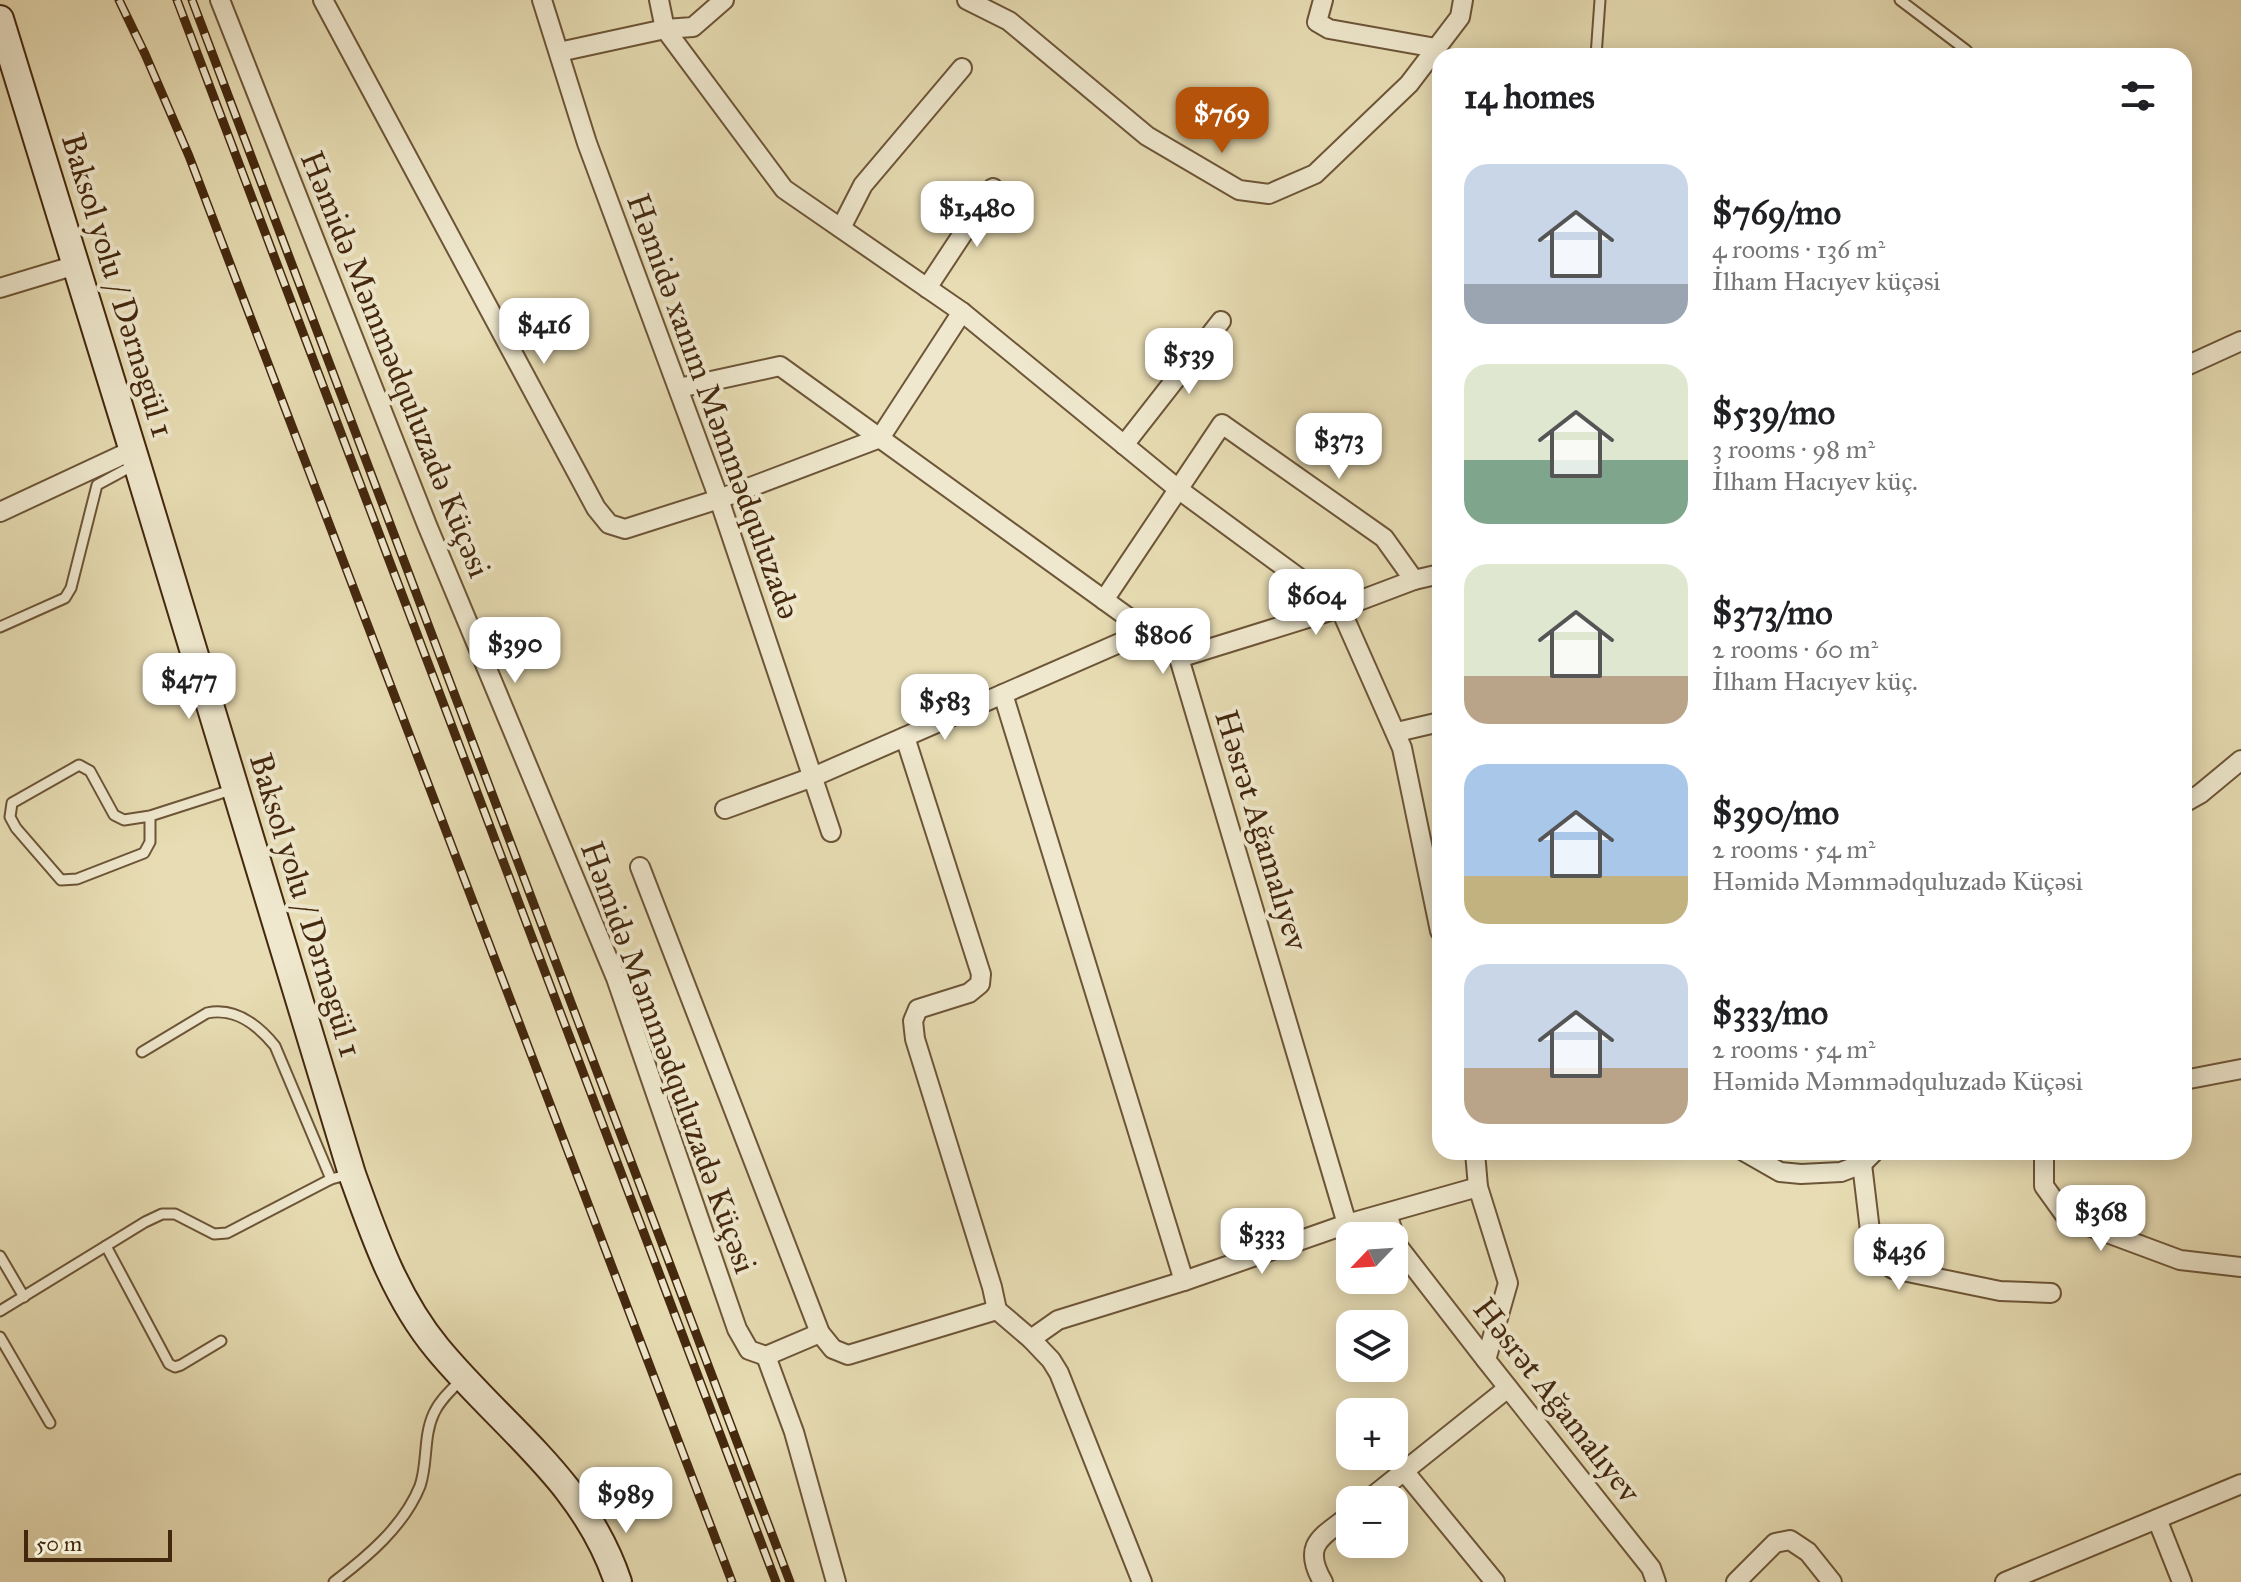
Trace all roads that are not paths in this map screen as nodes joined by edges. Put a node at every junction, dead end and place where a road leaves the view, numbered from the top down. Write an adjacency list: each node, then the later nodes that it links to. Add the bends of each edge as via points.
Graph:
1 (220, 0): 81 (street, Həmidə Məmmədquluzadə Küçəsi, via 432,539 616,978 737,1329 749,1350)
2 (323, 0): 33 (street, via 596,508 609,524 625,529)
3 (542, 0): 16 (street, Həmidə xanım Məmmədquluzadə)
4 (659, 0): 12 (street)
5 (724, 0): 12 (street, via 693,27)
6 (967, 0): 17 (street, via 1009,21 1147,136 1239,190 1269,194 1315,174 1409,84)
7 (1323, 0): 13 (street, via 1317,22 1329,29)
8 (1463, 0): 13 (street, via 1460,17)
9 (1600, 0): 14 (lane)
10 (1900, 0): 15 (lane)
11 (0, 19): 21 (main road, Baksol yolu / Dərnəgül 1)
12 (665, 29): 16 (street); 20 (street, via 784,189)
13 (1436, 48)
14 (1597, 48)
15 (1963, 48)
16 (559, 52): 28 (street, Həmidə xanım Məmmədquluzadə, via 587,143)
17 (1432, 53)
18 (962, 68): 20 (street, via 863,185)
19 (993, 188): 23 (street)
20 (841, 228): 23 (street)
21 (76, 265): 22 (street); 31 (main road, Baksol yolu / Dərnəgül 1)
22 (0, 288)
23 (927, 288): 24 (street)
24 (962, 312): 29 (street); 30 (street)
25 (1221, 321): 30 (street)
26 (2241, 341): 27 (street)
27 (2192, 363)
28 (679, 388): 29 (street, via 780,366); 33 (street, Həmidə xanım Məmmədquluzadə)
29 (880, 438): 33 (street); 37 (street)
30 (1124, 445): 32 (street)
31 (135, 457): 34 (street); 39 (lane, via 97,485 65,598); 48 (main road, Baksol yolu / Dərnəgül 1)
32 (1178, 489): 36 (street, via 1222,424 1384,538); 37 (street); 38 (street)
33 (719, 499): 47 (street, Həmidə xanım Məmmədquluzadə)
34 (0, 512)
35 (1432, 576): 36 (street)
36 (1414, 580): 38 (street)
37 (1104, 600): 40 (street)
38 (1340, 608): 41 (street); 44 (street)
39 (0, 627)
40 (1147, 631): 41 (street); 42 (street)
41 (1179, 658): 66 (street, Həsrət Ağamalıyev)
42 (1003, 694): 45 (street); 72 (street)
43 (1432, 724): 44 (street)
44 (1397, 732): 54 (street)
45 (905, 737): 47 (street); 75 (street, via 981,974 980,984 969,993 918,1009 915,1039)
46 (2241, 760): 49 (street)
47 (813, 777): 50 (street); 52 (street, Həmidə xanım Məmmədquluzadə)
48 (236, 788): 51 (lane); 63 (main road, Baksol yolu / Dərnəgül 1)
49 (2192, 798)
50 (725, 809)
51 (150, 816): 51 (lane, via 124,820 114,815 90,771 79,765 12,803 10,817 61,880 144,853 150,842)
52 (831, 832)
53 (640, 867): 77 (street, Həmidə Məmmədquluzadə Küçəsi)
54 (1432, 892)
55 (142, 1052): 63 (lane, via 207,1013 229,1012 260,1027)
56 (2241, 1069): 57 (street)
57 (2192, 1078)
58 (1476, 1160): 64 (street)
59 (1759, 1160): 60 (street, via 1791,1173 1841,1172)
60 (1864, 1160)
61 (1868, 1160): 73 (street, via 1873,1256 1893,1269 2000,1291)
62 (2044, 1160): 71 (street, via 2044,1186 2067,1218 2180,1260)
63 (342, 1176): 69 (lane, via 227,1233 214,1234 175,1214 162,1214); 83 (main road, Baksol yolu / Dərnəgül 1, via 405,1303)
64 (1478, 1187): 65 (street); 82 (street, via 1508,1283)
65 (1387, 1213): 67 (street); 82 (street, Həsrət Ağamalıyev, via 1397,1245)
66 (1346, 1222)
67 (1354, 1222)
68 (1336, 1228): 72 (street)
69 (106, 1246): 74 (lane); 80 (lane, via 169,1364 181,1365)
70 (0, 1256): 74 (lane)
71 (2241, 1267)
72 (1184, 1281): 79 (street, via 1058,1320)
73 (2051, 1293)
74 (24, 1297): 76 (lane)
75 (997, 1310): 77 (street, via 848,1355 833,1349); 79 (street)
76 (0, 1311)
77 (820, 1333): 81 (street)
78 (0, 1337): 85 (lane)
79 (1031, 1339): 96 (street, via 1059,1373)
80 (221, 1341)
81 (766, 1356): 95 (street, via 794,1432)
82 (1486, 1360): 84 (street, Həsrət Ağamalıyev)
83 (463, 1377): 89 (main road, Baksol yolu / Dərnəgül 1, via 546,1462); 92 (lane, via 434,1414 421,1483 408,1510)
84 (1508, 1388): 86 (street); 99 (street, Həsrət Ağamalıyev, via 1651,1568)
85 (50, 1423)
86 (1404, 1471): 88 (street); 98 (street)
87 (2241, 1484): 90 (street)
88 (1385, 1486)
89 (583, 1511): 93 (main road); 94 (main road)
90 (2157, 1519): 102 (street); 103 (street)
91 (1336, 1526): 97 (street, via 1319,1539 1313,1552)
92 (334, 1582)
93 (604, 1582)
94 (618, 1582)
95 (836, 1582)
96 (1142, 1582)
97 (1323, 1582)
98 (1495, 1582)
99 (1656, 1582)
100 (1736, 1582): 101 (street, via 1775,1543 1790,1540 1808,1552)
101 (1832, 1582)
102 (2005, 1582)
103 (2182, 1582)

